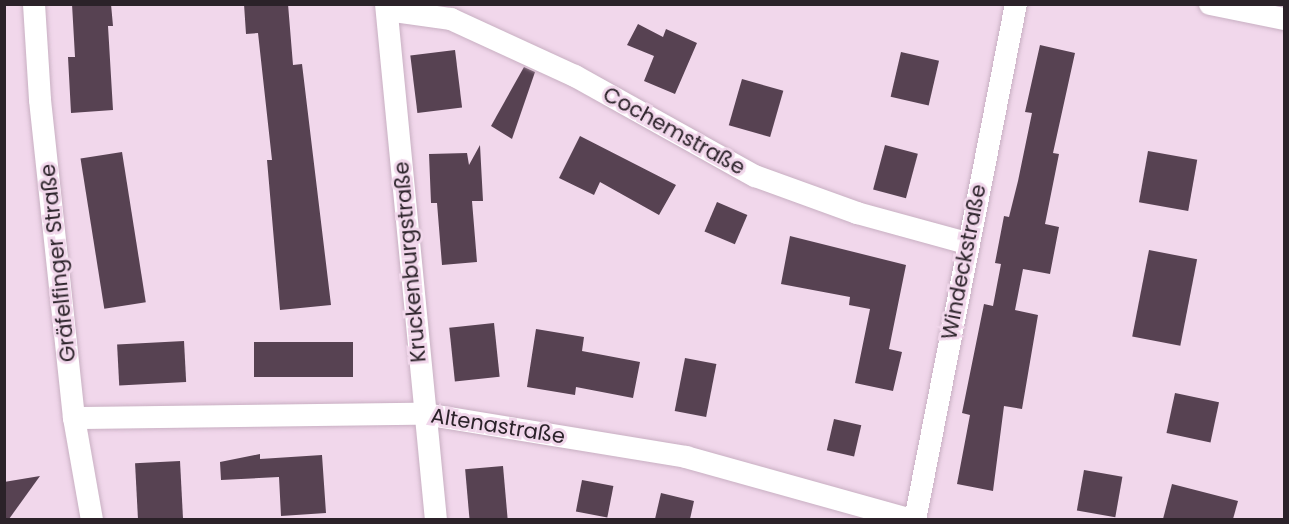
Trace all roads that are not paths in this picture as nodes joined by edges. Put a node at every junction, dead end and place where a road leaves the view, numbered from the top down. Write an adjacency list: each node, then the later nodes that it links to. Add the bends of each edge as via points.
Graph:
1 (34, 4): 8 (street, Gräfelfinger Straße)
2 (1016, 4): 6 (street, Windeckstraße)
3 (1210, 4): 5 (street)
4 (386, 8): 6 (street, Cochemstraße, via 451,19 575,76 755,176 857,213); 7 (street, Kruckenburgstraße)
5 (1284, 20)
6 (967, 243): 11 (street, Windeckstraße)
7 (424, 414): 8 (street, Altenastraße); 10 (street, Kruckenburgstraße); 11 (street, Altenastraße, via 686,457)
8 (74, 418): 9 (street, Gräfelfinger Straße)
9 (92, 519)
10 (436, 519)
11 (914, 519)

